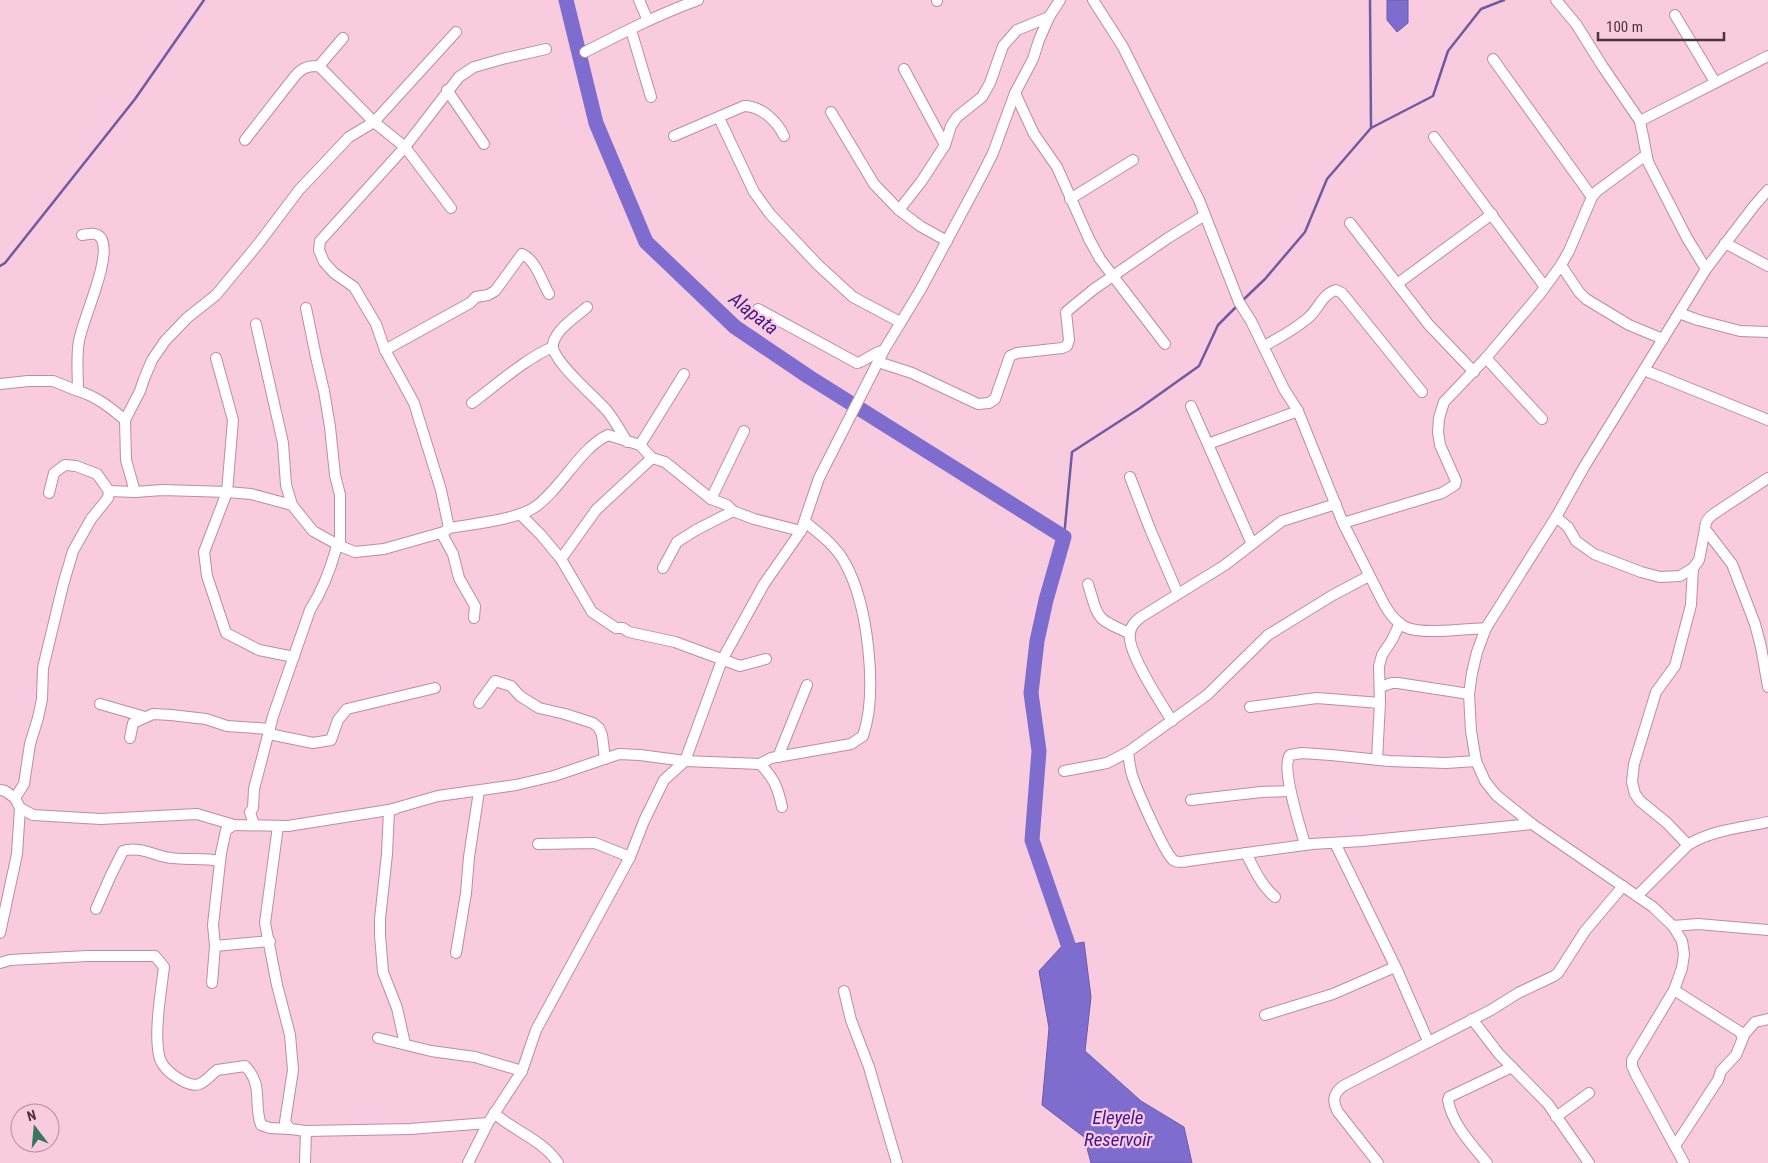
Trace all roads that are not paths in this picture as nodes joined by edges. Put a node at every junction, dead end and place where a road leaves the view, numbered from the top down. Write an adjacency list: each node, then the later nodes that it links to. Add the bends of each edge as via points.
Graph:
1 (639, 0): 8 (street)
2 (698, 0): 8 (street)
3 (1060, 0): 7 (street)
4 (1093, 0): 41 (street, via 1123,47)
5 (1556, 0): 24 (street, via 1576,24)
6 (1675, 15): 18 (street)
7 (1049, 17): 20 (street, via 1033,60); 31 (street, via 1017,30 1003,46 982,97 957,117)
8 (648, 21): 9 (street)
9 (631, 30): 13 (street); 21 (street)
10 (456, 32): 25 (street)
11 (343, 38): 16 (street)
12 (546, 49): 19 (street, via 474,67 458,77)
13 (586, 52)
14 (1768, 56): 18 (street)
15 (1493, 59): 36 (street)
16 (319, 66): 25 (street); 29 (street, via 302,68)
17 (904, 69): 31 (street)
18 (1715, 82): 24 (street)
19 (447, 90): 30 (street); 32 (street)
20 (1015, 93): 37 (street, via 1034,134 1058,167); 44 (street, via 993,153)
21 (651, 96)
22 (830, 112): 39 (street, via 874,184)
23 (718, 118): 26 (street); 27 (street, via 751,106 774,121); 57 (street, via 754,192 770,214 853,297)
24 (1640, 121): 33 (street)
25 (374, 122): 32 (street); 79 (street, via 349,137 299,190 216,295 166,340 152,360)
26 (674, 136)
27 (784, 136)
28 (1434, 137): 40 (street)
29 (245, 140)
30 (484, 144)
31 (945, 145): 39 (street)
32 (405, 147): 38 (street); 64 (street, via 320,241 319,250 334,273 354,287 376,324)
33 (1646, 155): 36 (street); 48 (street)
34 (1133, 160): 37 (street)
35 (1768, 190): 45 (street)
36 (1592, 197): 46 (street)
37 (1070, 199): 49 (street, via 1088,239)
38 (450, 208)
39 (899, 210): 44 (street)
40 (1492, 214): 50 (street); 51 (street)
41 (1205, 215): 49 (street); 62 (street, via 1241,306)
42 (1350, 223): 50 (street)
43 (82, 235): 73 (street, via 98,235 103,246 96,286 79,341)
44 (947, 241): 57 (street)
45 (1725, 243): 47 (street); 48 (street)
46 (1561, 265): 51 (street); 60 (street, via 1586,299 1629,325)
47 (1768, 266)
48 (1706, 269): 56 (street)
49 (1112, 276): 61 (street); 68 (street, via 1066,312 1067,346 1010,356 995,399 989,403 978,404 912,373)
50 (1397, 284): 70 (street, via 1429,325)
51 (1545, 286): 67 (street)
52 (549, 294): 64 (street, via 533,263 522,254 495,291 476,297)
53 (587, 307): 63 (street, via 558,334)
54 (306, 308): 103 (street, via 324,391 340,495)
55 (758, 310): 65 (street, via 857,363)
56 (1679, 313): 59 (street, via 1740,331); 60 (street)
57 (900, 322): 65 (street)
58 (256, 324): 94 (street, via 283,444 286,485)
59 (1768, 332)
60 (1663, 339): 69 (street)
61 (1165, 344)
62 (1264, 346): 74 (street, via 1309,317 1327,294 1336,290 1342,292); 77 (street)
63 (553, 347): 75 (street); 82 (street, via 574,378 608,412)
64 (385, 350): 100 (street, via 414,403 441,490)
65 (884, 350): 68 (street)
66 (216, 358): 90 (street, via 233,420)
67 (1486, 358): 70 (street); 78 (street)
68 (878, 362): 101 (street, via 819,478)
69 (1644, 370): 80 (street); 97 (street)
70 (1474, 372): 98 (street, via 1444,402 1438,418 1440,445 1455,485 1442,493)
71 (684, 374): 84 (street)
72 (0, 384): 73 (street, via 54,381)
73 (78, 391): 79 (street, via 109,406)
74 (1422, 392)
75 (472, 403)
76 (1191, 406): 83 (street)
77 (1298, 411): 83 (street); 93 (street)
78 (1542, 419)
79 (125, 420): 89 (street, via 126,460)
80 (1768, 420)
81 (744, 431): 92 (street)
82 (627, 442): 84 (street); 96 (street, via 608,435 602,437 535,508)
83 (1208, 444): 102 (street)
84 (640, 445): 85 (street)
85 (652, 458): 92 (street, via 665,462); 104 (street, via 596,510)
86 (1130, 477): 109 (street)
87 (1768, 478): 99 (street, via 1708,518)
88 (109, 490): 89 (street); 91 (street, via 97,474 65,465 54,473); 141 (street, via 108,498 91,519 73,551 62,585 24,784)
89 (135, 492): 90 (street)
90 (227, 492): 94 (street, via 251,494); 114 (street, via 204,552 206,576 226,633 260,650)
91 (48, 493)
92 (711, 499): 95 (street)
93 (1336, 504): 98 (street); 102 (street, via 1282,522)
94 (292, 506): 103 (street, via 312,531)
95 (733, 511): 101 (street); 105 (street, via 677,542)
96 (520, 514): 100 (street); 104 (street)
97 (1556, 516): 106 (street, via 1585,549 1641,572 1672,578); 112 (street)
98 (1343, 523): 107 (street)
99 (1705, 528): 106 (street, via 1699,560); 119 (street, via 1732,564 1755,624)
100 (446, 530): 103 (street, via 368,551 355,552); 110 (street, via 442,534 459,578 475,606)
101 (801, 531): 116 (street, via 764,584); 131 (street, via 805,522 832,545 845,562 854,583 869,656 870,694 865,730 858,740)
102 (1252, 544): 109 (street)
103 (340, 546): 114 (street, via 336,548 330,571 310,610)
104 (561, 559): 116 (street, via 592,612 616,628 675,642)
105 (663, 568)
106 (1693, 568): 154 (street, via 1691,605 1675,666 1656,692 1634,764 1632,782 1640,801)
107 (1369, 576): 111 (street, via 1391,616); 127 (street, via 1268,635 1207,695)
108 (1088, 584): 113 (street, via 1100,619)
109 (1178, 594): 113 (street, via 1141,617)
110 (474, 618)
111 (1400, 623): 112 (street, via 1417,631); 118 (street, via 1382,655)
112 (1486, 628): 121 (street, via 1477,652)
113 (1129, 633): 127 (street, via 1136,659)
114 (294, 657): 128 (street)
115 (766, 659): 116 (street, via 740,666)
116 (722, 660): 134 (street)
117 (807, 685): 131 (street)
118 (1380, 687): 121 (street, via 1398,683); 122 (street)
119 (1768, 687)
120 (435, 688): 128 (street, via 347,709 338,720 331,740 314,743)
121 (1469, 694): 135 (street)
122 (1380, 703): 125 (street, via 1317,698); 133 (street)
123 (100, 704): 126 (street)
124 (479, 704): 132 (street, via 495,681 511,686 538,708 594,723 602,735)
125 (1250, 707)
126 (145, 717): 128 (street, via 172,715); 129 (street, via 133,723)
127 (1172, 721): 130 (street)
128 (270, 731): 149 (street, via 250,812)
129 (130, 738)
130 (1128, 752): 137 (street, via 1107,763); 155 (street, via 1137,786 1174,860 1188,862)
131 (778, 757): 136 (street)
132 (605, 759): 134 (street, via 619,754); 139 (street, via 545,778)
133 (1377, 760): 135 (street); 140 (street, via 1294,753 1288,757 1287,763)
134 (685, 761): 136 (street); 156 (street, via 664,780)
135 (1476, 761): 147 (street, via 1496,794)
136 (760, 764): 144 (street, via 778,788)
137 (1064, 771)
138 (0, 790): 141 (street)
139 (479, 790): 143 (street, via 438,796); 167 (street)
140 (1290, 791): 142 (street); 153 (street)
141 (15, 798): 145 (street)
142 (1191, 800)
143 (406, 807): 150 (street); 179 (street, via 390,810 380,919 383,972 397,1008)
144 (782, 807)
145 (20, 808): 148 (street, via 33,815 101,819 197,814); 164 (street, via 17,854)
146 (1768, 822): 154 (street, via 1717,833)
147 (1532, 824): 151 (street); 158 (street)
148 (234, 825): 149 (street); 157 (street, via 226,830)
149 (254, 825): 150 (street)
150 (278, 826): 165 (street, via 265,922)
151 (1334, 843): 153 (street); 169 (street)
152 (538, 844): 156 (street, via 595,843)
153 (1305, 845): 155 (street)
154 (1688, 845): 159 (street)
155 (1246, 853): 160 (street, via 1258,877)
156 (630, 857): 181 (street, via 536,1030)
157 (220, 861): 161 (street, via 179,859 126,849 120,854); 166 (street, via 213,925)
158 (1623, 886): 159 (street); 174 (street, via 1585,931 1554,976)
159 (1636, 896): 162 (street)
160 (1275, 897)
161 (96, 909)
162 (1673, 926): 163 (street, via 1698,924); 171 (street, via 1682,941 1684,954)
163 (1768, 930)
164 (0, 933)
165 (270, 941): 166 (street); 186 (street, via 290,1035 293,1070 285,1122)
166 (215, 946): 170 (street)
167 (456, 953)
168 (0, 963): 186 (street, via 10,960 155,956 164,967 158,1057 170,1073 193,1085 206,1082 217,1070 245,1066 258,1090 261,1125)
169 (1395, 967): 173 (street, via 1333,994); 178 (street)
170 (212, 983)
171 (1674, 990): 176 (street); 188 (street, via 1632,1060 1636,1075)
172 (844, 992): 192 (street)
173 (1265, 1015)
174 (1472, 1019): 178 (street); 180 (street)
175 (1768, 1019): 176 (street, via 1754,1022)
176 (1743, 1036): 188 (street, via 1736,1055 1721,1071)
177 (378, 1038): 179 (street)
178 (1428, 1041): 193 (street, via 1343,1086 1334,1098 1338,1112)
179 (405, 1044): 181 (street, via 431,1052 475,1057)
180 (1512, 1067): 184 (street); 194 (street, via 1448,1100 1458,1124)
181 (522, 1071): 183 (street)
182 (1588, 1092): 184 (street)
183 (494, 1113): 185 (street); 191 (street, via 542,1147)
184 (1556, 1117): 195 (street)
185 (488, 1123): 187 (street, via 410,1129); 190 (street)
186 (290, 1129): 187 (street)
187 (306, 1130): 189 (street)
188 (1674, 1146): 196 (street)
189 (306, 1163)
190 (468, 1163)
191 (558, 1163)
192 (897, 1163)
193 (1378, 1163)
194 (1487, 1163)
195 (1589, 1163)
196 (1684, 1163)

